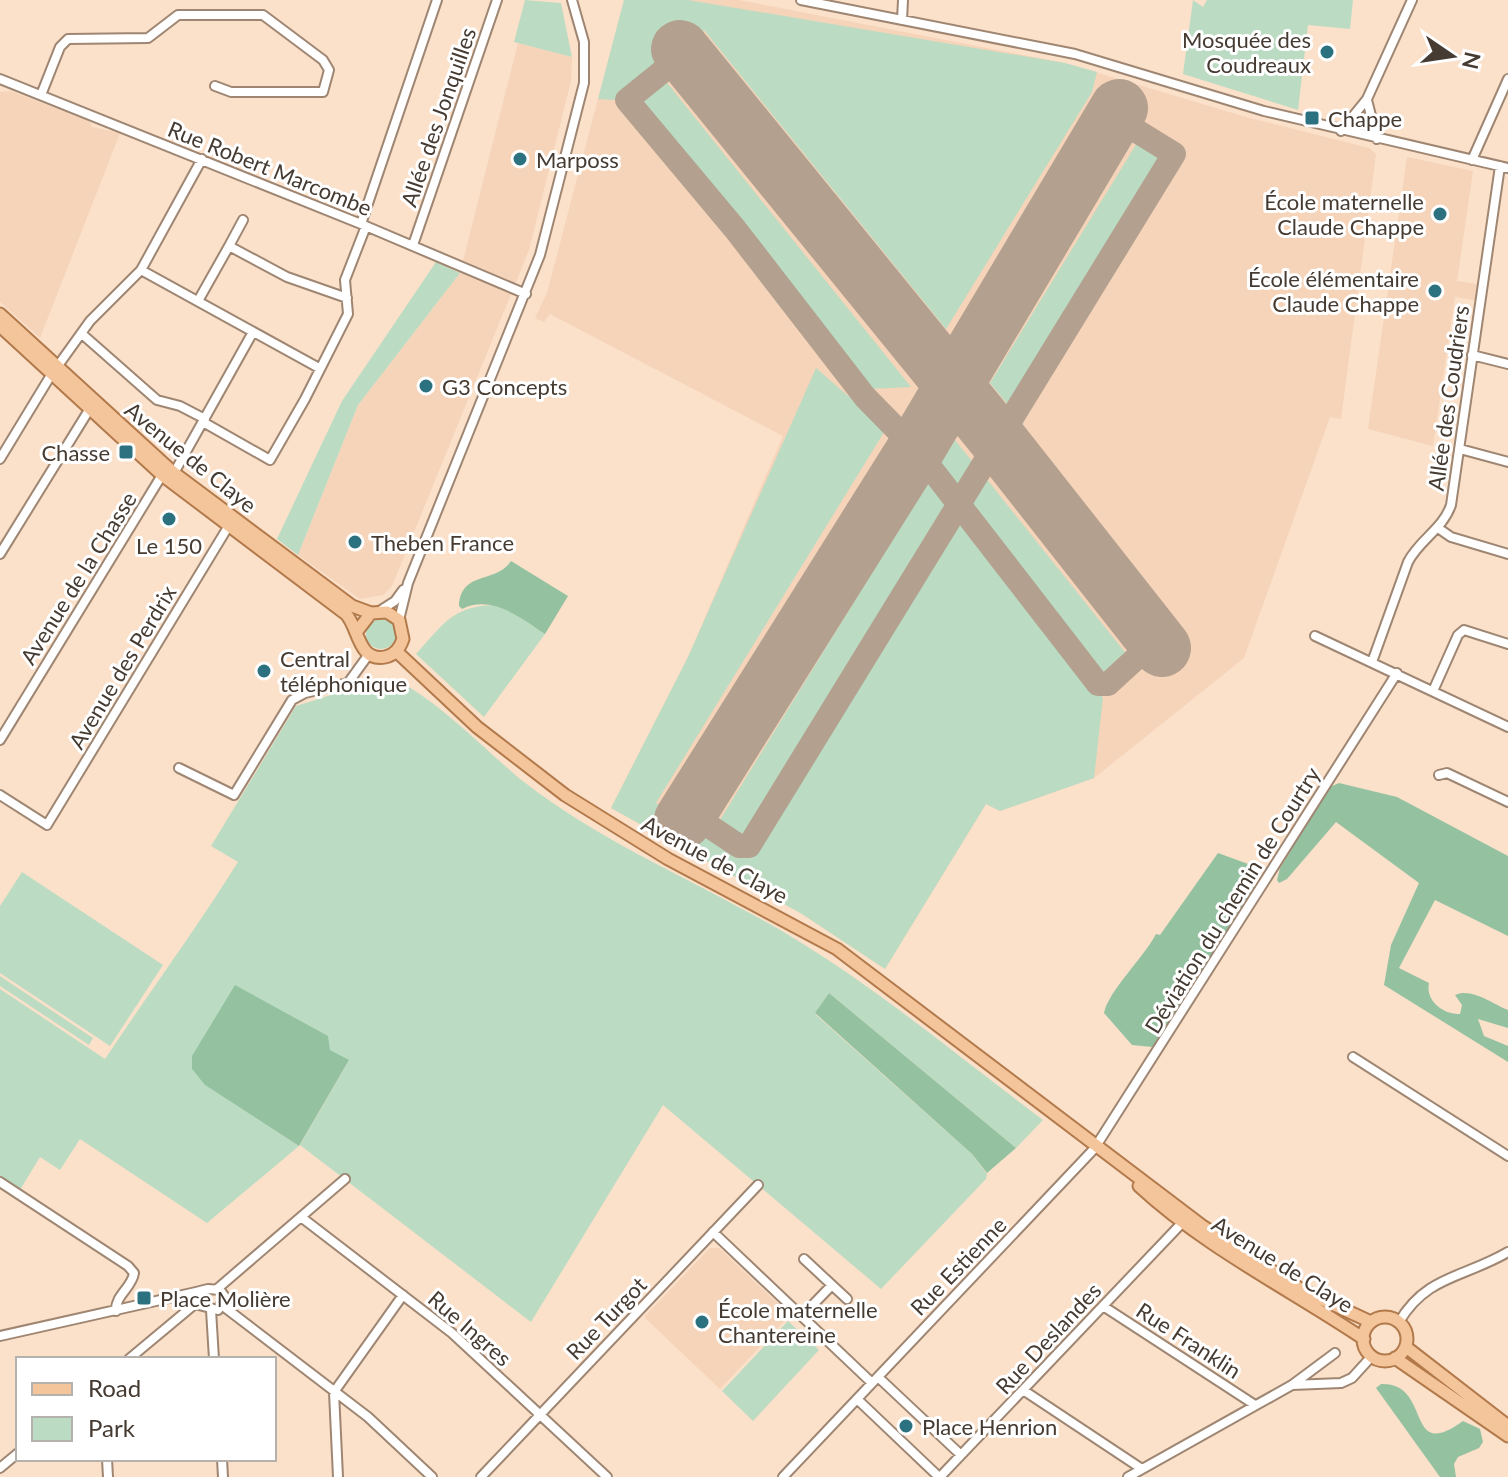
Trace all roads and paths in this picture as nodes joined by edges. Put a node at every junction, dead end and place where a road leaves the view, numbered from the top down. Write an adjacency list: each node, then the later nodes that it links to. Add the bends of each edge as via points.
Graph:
1 (437, 0): 21 (street)
2 (497, 0): 22 (street, Allée des Jonquilles)
3 (572, 0): 25 (street, via 584,42 584,83)
4 (801, 0): 7 (street)
5 (903, 0): 7 (street)
6 (1412, 0): 12 (street)
7 (902, 20): 15 (street, via 1101,60)
8 (0, 79): 11 (street, Rue Robert Marcombe)
9 (1508, 79): 18 (street)
10 (215, 86): 11 (street, via 231,92 323,92 329,70 263,15 178,15 148,38 68,39)
11 (41, 95): 17 (street, Rue Robert Marcombe)
12 (1367, 99): 13 (street); 14 (street)
13 (1357, 115): 14 (street); 15 (street)
14 (1371, 119): 16 (street)
15 (1341, 131): 16 (street)
16 (1377, 139): 18 (street)
17 (202, 159): 21 (street, Rue Robert Marcombe); 24 (street)
18 (1472, 160): 19 (street)
19 (1504, 167): 32 (street, Allée des Coudriers)
20 (243, 220): 23 (street)
21 (364, 225): 22 (street, Rue Robert Marcombe); 26 (street, via 345,280)
22 (413, 245): 25 (street, Rue Robert Marcombe)
23 (229, 246): 26 (street, via 287,277); 27 (street)
24 (141, 270): 27 (street); 31 (street)
25 (526, 294): 46 (street)
26 (347, 298): 34 (street, via 348,314)
27 (198, 301): 30 (street)
28 (0, 314): 35 (main road, Avenue de Claye)
29 (0, 326): 35 (main road, Avenue de Claye)
30 (253, 332): 34 (street); 37 (street, Avenue de la Chasse)
31 (82, 334): 35 (street); 37 (street, via 157,400)
32 (1472, 355): 33 (street); 38 (street, Allée des Coudriers)
33 (1508, 364)
34 (319, 368): 37 (street, via 270,460)
35 (54, 371): 36 (main road, Avenue de Claye); 39 (street); 41 (main road, Avenue de Claye)
36 (89, 410): 41 (main road, Avenue de Claye); 44 (street)
37 (204, 420): 41 (street, Avenue de la Chasse)
38 (1460, 449): 40 (street); 43 (street, Allée des Coudriers, via 1451,505)
39 (0, 459)
40 (1508, 462)
41 (168, 474): 42 (main road, Avenue de Claye); 47 (main road, Avenue de Claye, via 352,606); 58 (street, Avenue de la Chasse)
42 (228, 527): 49 (main road, Avenue de Claye, via 346,614); 61 (street, Avenue des Perdrix, via 47,825)
43 (1438, 528): 45 (street); 54 (street, Allée des Coudriers, via 1408,562)
44 (0, 554)
45 (1508, 554)
46 (408, 583): 47 (street, via 395,601); 48 (street)
47 (376, 612): 48 (main road, Avenue de Claye); 49 (main road)
48 (399, 620): 52 (main road, via 403,639)
49 (358, 630): 53 (main road, Avenue de Claye, via 359,644)
50 (1315, 636): 54 (street)
51 (1508, 644): 56 (street, via 1464,630)
52 (396, 651): 53 (main road, via 386,657); 64 (main road, Avenue de Claye, via 477,727 565,795 668,859 837,949)
53 (369, 654): 59 (street, via 348,683 292,700 234,795)
54 (1372, 662): 55 (street)
55 (1397, 673): 56 (street); 64 (street, Déviation du chemin de Courtry)
56 (1433, 691): 57 (street)
57 (1508, 727)
58 (0, 740)
59 (179, 768)
60 (1439, 775): 62 (street, via 1447,773)
61 (0, 795)
62 (1508, 802)
63 (1353, 1057): 65 (street)
64 (1095, 1148): 70 (main road, Avenue de Claye); 72 (main road, Avenue de Claye); 95 (street, Rue Estienne)
65 (1508, 1156)
66 (345, 1179): 69 (street)
67 (0, 1182): 83 (street, via 128,1266 133,1280 119,1297)
68 (758, 1185): 71 (street, Rue Turgot)
69 (301, 1217): 76 (street); 77 (street, Rue Ingres)
70 (1181, 1224): 72 (main road, Avenue de Claye, via 1188,1222); 81 (street, Rue Deslandes); 88 (main road, Avenue de Claye)
71 (713, 1232): 84 (street); 101 (street, Rue Turgot)
72 (1227, 1243): 85 (main road, Avenue de Claye, via 1302,1290)
73 (1508, 1252): 86 (street, via 1416,1296)
74 (804, 1259): 75 (street)
75 (832, 1285): 78 (street); 84 (street)
76 (217, 1289): 79 (street); 80 (street, via 225,1297)
77 (403, 1295): 98 (street); 101 (street, Rue Ingres)
78 (847, 1299)
79 (195, 1300): 82 (street); 83 (street, via 169,1299); 92 (street)
80 (223, 1306): 82 (street); 98 (street)
81 (1103, 1306): 97 (street, Rue Deslandes); 100 (street, Rue Franklin)
82 (211, 1310): 93 (street)
83 (116, 1311): 87 (street)
84 (802, 1316): 95 (street)
85 (1371, 1322): 86 (main road, Avenue de Claye, via 1382,1317); 88 (main road, Avenue de Claye)
86 (1399, 1322): 89 (main road)
87 (0, 1336)
88 (1364, 1339): 91 (main road, Avenue de Claye)
89 (1406, 1347): 94 (main road); 102 (main road)
90 (1335, 1353): 96 (street)
91 (1372, 1356): 94 (main road); 96 (street, via 1341,1383)
92 (131, 1357)
93 (214, 1357)
94 (1395, 1358): 103 (main road)
95 (875, 1380): 99 (street, Rue Estienne); 105 (street)
96 (1292, 1385): 100 (street)
97 (1023, 1390): 105 (street, Rue Deslandes); 106 (street)
98 (334, 1392): 108 (street); 109 (street)
99 (857, 1399): 112 (street, Rue Estienne); 113 (street)
100 (1255, 1405): 106 (street)
101 (539, 1414): 110 (street, Rue Turgot); 111 (street, Rue Ingres)
102 (1508, 1426)
103 (1508, 1436)
104 (16, 1455): 107 (street)
105 (961, 1455): 113 (street, Rue Deslandes)
106 (1142, 1469): 114 (street)
107 (0, 1473)
108 (338, 1477)
109 (432, 1477)
110 (481, 1477)
111 (607, 1477)
112 (783, 1477)
113 (939, 1477)
114 (1128, 1477)

